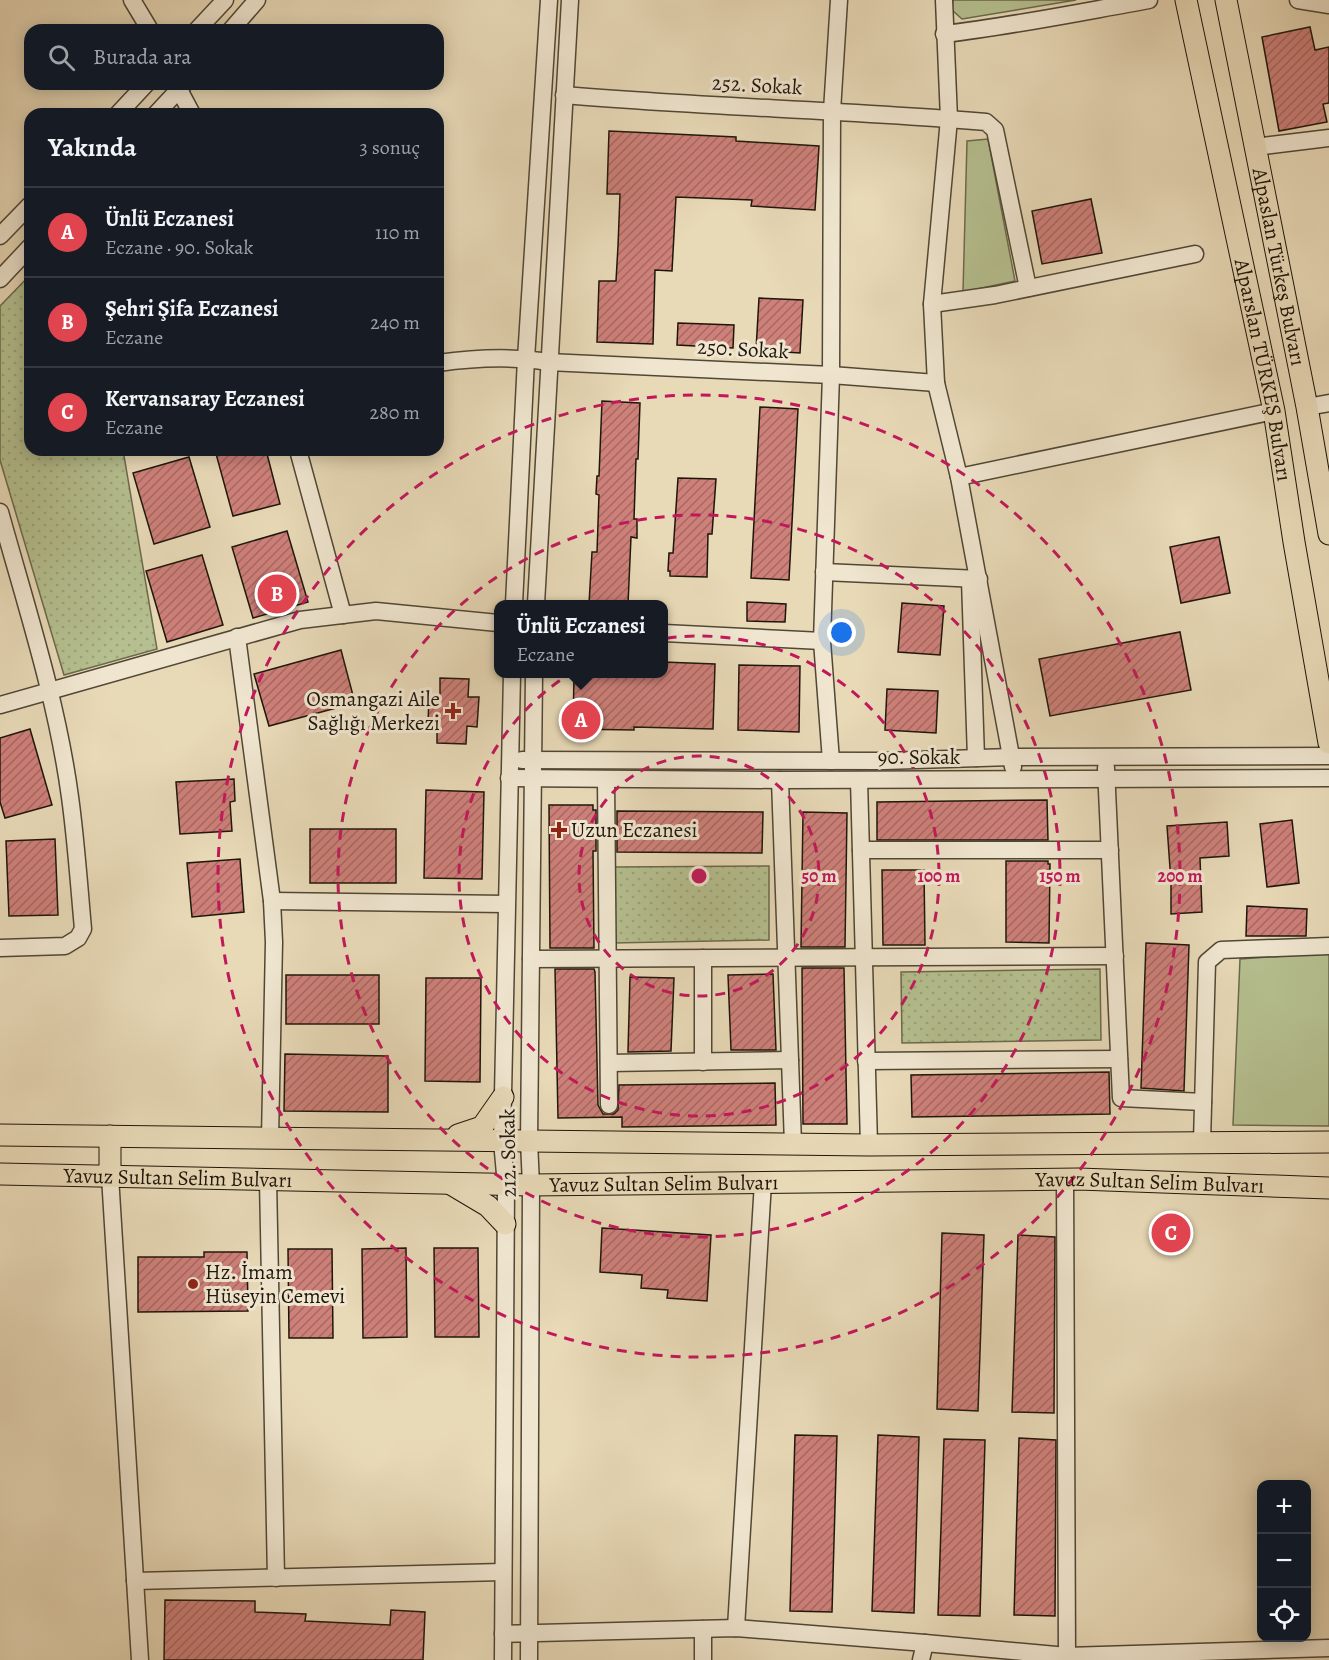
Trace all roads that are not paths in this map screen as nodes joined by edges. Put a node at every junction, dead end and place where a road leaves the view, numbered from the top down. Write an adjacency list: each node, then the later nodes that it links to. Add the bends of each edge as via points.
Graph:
1 (132, 0): 13 (street)
2 (225, 0): 14 (street)
3 (257, 0): 15 (street)
4 (549, 0): 35 (street)
5 (570, 0): 20 (street)
6 (839, 0): 24 (street)
7 (944, 0): 16 (street)
8 (1149, 0): 16 (street, via 1000,28)
9 (1186, 0): 42 (main road, Alparslan TÜRKEŞ Bulvarı)
10 (1226, 0): 27 (main road, Alpaslan Türkeş Bulvarı)
11 (1298, 0): 12 (street)
12 (1329, 5)
13 (146, 24)
14 (203, 24)
15 (236, 24)
16 (944, 34): 25 (street)
17 (140, 90): 21 (street)
18 (177, 90): 22 (street)
19 (182, 90): 23 (street)
20 (564, 95): 24 (street, 252. Sokak); 37 (street)
21 (124, 108)
22 (161, 108)
23 (189, 108)
24 (832, 111): 25 (street, 252. Sokak); 38 (street)
25 (949, 119): 33 (street, 252. Sokak, via 986,122 995,130); 34 (street)
26 (1329, 138): 27 (street)
27 (1255, 147): 41 (main road, Alpaslan Türkeş Bulvarı)
28 (24, 211): 29 (street)
29 (0, 236)
30 (24, 253): 32 (street)
31 (1195, 254): 33 (street)
32 (0, 279)
33 (1028, 288): 34 (street)
34 (932, 304): 39 (street)
35 (526, 359): 36 (street, 250. Sokak); 37 (street, 250. Sokak); 49 (street)
36 (444, 362)
37 (548, 362): 38 (street, 250. Sokak); 50 (street)
38 (831, 375): 39 (street, 250. Sokak); 47 (street)
39 (936, 383): 44 (street)
40 (1329, 403): 41 (street)
41 (1306, 407): 46 (main road, Alpaslan Türkeş Bulvarı)
42 (1274, 411): 44 (street); 60 (main road, Alparslan TÜRKEŞ Bulvarı)
43 (300, 456): 51 (street)
44 (959, 477): 48 (street)
45 (0, 512): 58 (street)
46 (1329, 534)
47 (824, 572): 48 (street); 55 (street)
48 (975, 579): 63 (street); 64 (street)
49 (514, 600)
50 (536, 600)
51 (343, 615): 52 (street, via 376,611); 54 (street, via 300,620)
52 (494, 623)
53 (668, 633): 55 (street)
54 (237, 637): 58 (street); 78 (street)
55 (822, 641): 67 (street)
56 (512, 678): 65 (street)
57 (534, 678): 66 (street, 212. Sokak)
58 (49, 691): 59 (street); 81 (street, via 70,796 83,929 78,938 65,946)
59 (0, 705)
60 (1329, 743)
61 (1106, 756): 62 (street, 90. Sokak); 63 (street, 90. Sokak); 72 (street)
62 (1329, 756)
63 (1012, 757): 64 (street, 90. Sokak); 75 (street)
64 (976, 758): 67 (street, 90. Sokak)
65 (509, 760): 66 (street, 90. Sokak); 69 (street)
66 (533, 760): 67 (street, 90. Sokak); 70 (street, 212. Sokak)
67 (831, 761)
68 (1329, 777): 72 (street, 90. Sokak)
69 (509, 778): 70 (street, 90. Sokak); 79 (street)
70 (532, 779): 71 (street, 90. Sokak); 87 (street, 212. Sokak)
71 (606, 779): 73 (street, 90. Sokak); 84 (street)
72 (1107, 779): 75 (street, 90. Sokak); 77 (street)
73 (780, 780): 74 (street, 90. Sokak); 86 (street)
74 (859, 780): 75 (street, 90. Sokak); 76 (street)
75 (1015, 780)
76 (861, 850): 77 (street); 82 (street)
77 (1110, 850): 83 (street)
78 (273, 901): 79 (street); 98 (street)
79 (506, 904): 93 (street)
80 (1329, 946): 94 (street, via 1221,950 1207,962)
81 (0, 948)
82 (863, 956): 83 (street); 86 (street); 90 (street)
83 (1115, 956): 88 (street)
84 (608, 958): 85 (street); 87 (street); 92 (street)
85 (703, 958): 86 (street); 91 (street)
86 (786, 958): 89 (street)
87 (531, 960): 101 (street, 212. Sokak)
88 (1119, 1059): 90 (street); 94 (street, via 1121,1098)
89 (790, 1060): 91 (street); 104 (street)
90 (866, 1061): 105 (street)
91 (703, 1062): 92 (street)
92 (609, 1063): 95 (street)
93 (503, 1097): 99 (main road, via 482,1127); 100 (street)
94 (1203, 1102): 102 (street)
95 (609, 1105)
96 (0, 1135): 97 (main road, Yavuz Sultan Selim Bulvarı)
97 (110, 1136): 98 (main road, Yavuz Sultan Selim Bulvarı); 107 (main road)
98 (270, 1138): 99 (main road, Yavuz Sultan Selim Bulvarı)
99 (442, 1140): 100 (main road, Yavuz Sultan Selim Bulvarı)
100 (502, 1141): 101 (main road, Yavuz Sultan Selim Bulvarı); 112 (street)
101 (529, 1141): 104 (main road, Yavuz Sultan Selim Bulvarı); 113 (street, 212. Sokak)
102 (1202, 1142): 103 (main road, Yavuz Sultan Selim Bulvarı); 105 (main road, Yavuz Sultan Selim Bulvarı)
103 (1329, 1142)
104 (793, 1144): 105 (main road, Yavuz Sultan Selim Bulvarı)
105 (869, 1145)
106 (0, 1174): 107 (main road, Yavuz Sultan Selim Bulvarı)
107 (110, 1176): 109 (main road, Yavuz Sultan Selim Bulvarı); 118 (street)
108 (1065, 1179): 110 (main road, Yavuz Sultan Selim Bulvarı); 114 (main road, Yavuz Sultan Selim Bulvarı); 125 (street)
109 (268, 1180): 111 (main road, Yavuz Sultan Selim Bulvarı); 117 (street)
110 (763, 1182): 113 (main road, Yavuz Sultan Selim Bulvarı); 119 (street)
111 (450, 1184): 112 (main road, Yavuz Sultan Selim Bulvarı); 115 (main road, via 488,1206)
112 (506, 1185): 113 (main road, Yavuz Sultan Selim Bulvarı); 115 (street)
113 (531, 1185): 121 (street, 212. Sokak)
114 (1329, 1188)
115 (506, 1224): 116 (street)
116 (503, 1572): 117 (street); 122 (street)
117 (276, 1578): 118 (street)
118 (135, 1581): 126 (street)
119 (736, 1628): 120 (street); 124 (street)
120 (703, 1629): 121 (street); 129 (street)
121 (529, 1632): 122 (street); 128 (street, 212. Sokak)
122 (503, 1634): 127 (street)
123 (1329, 1648): 125 (street)
124 (923, 1652): 125 (street)
125 (1067, 1658)
126 (140, 1660)
127 (502, 1660)
128 (529, 1660)
129 (703, 1660)

